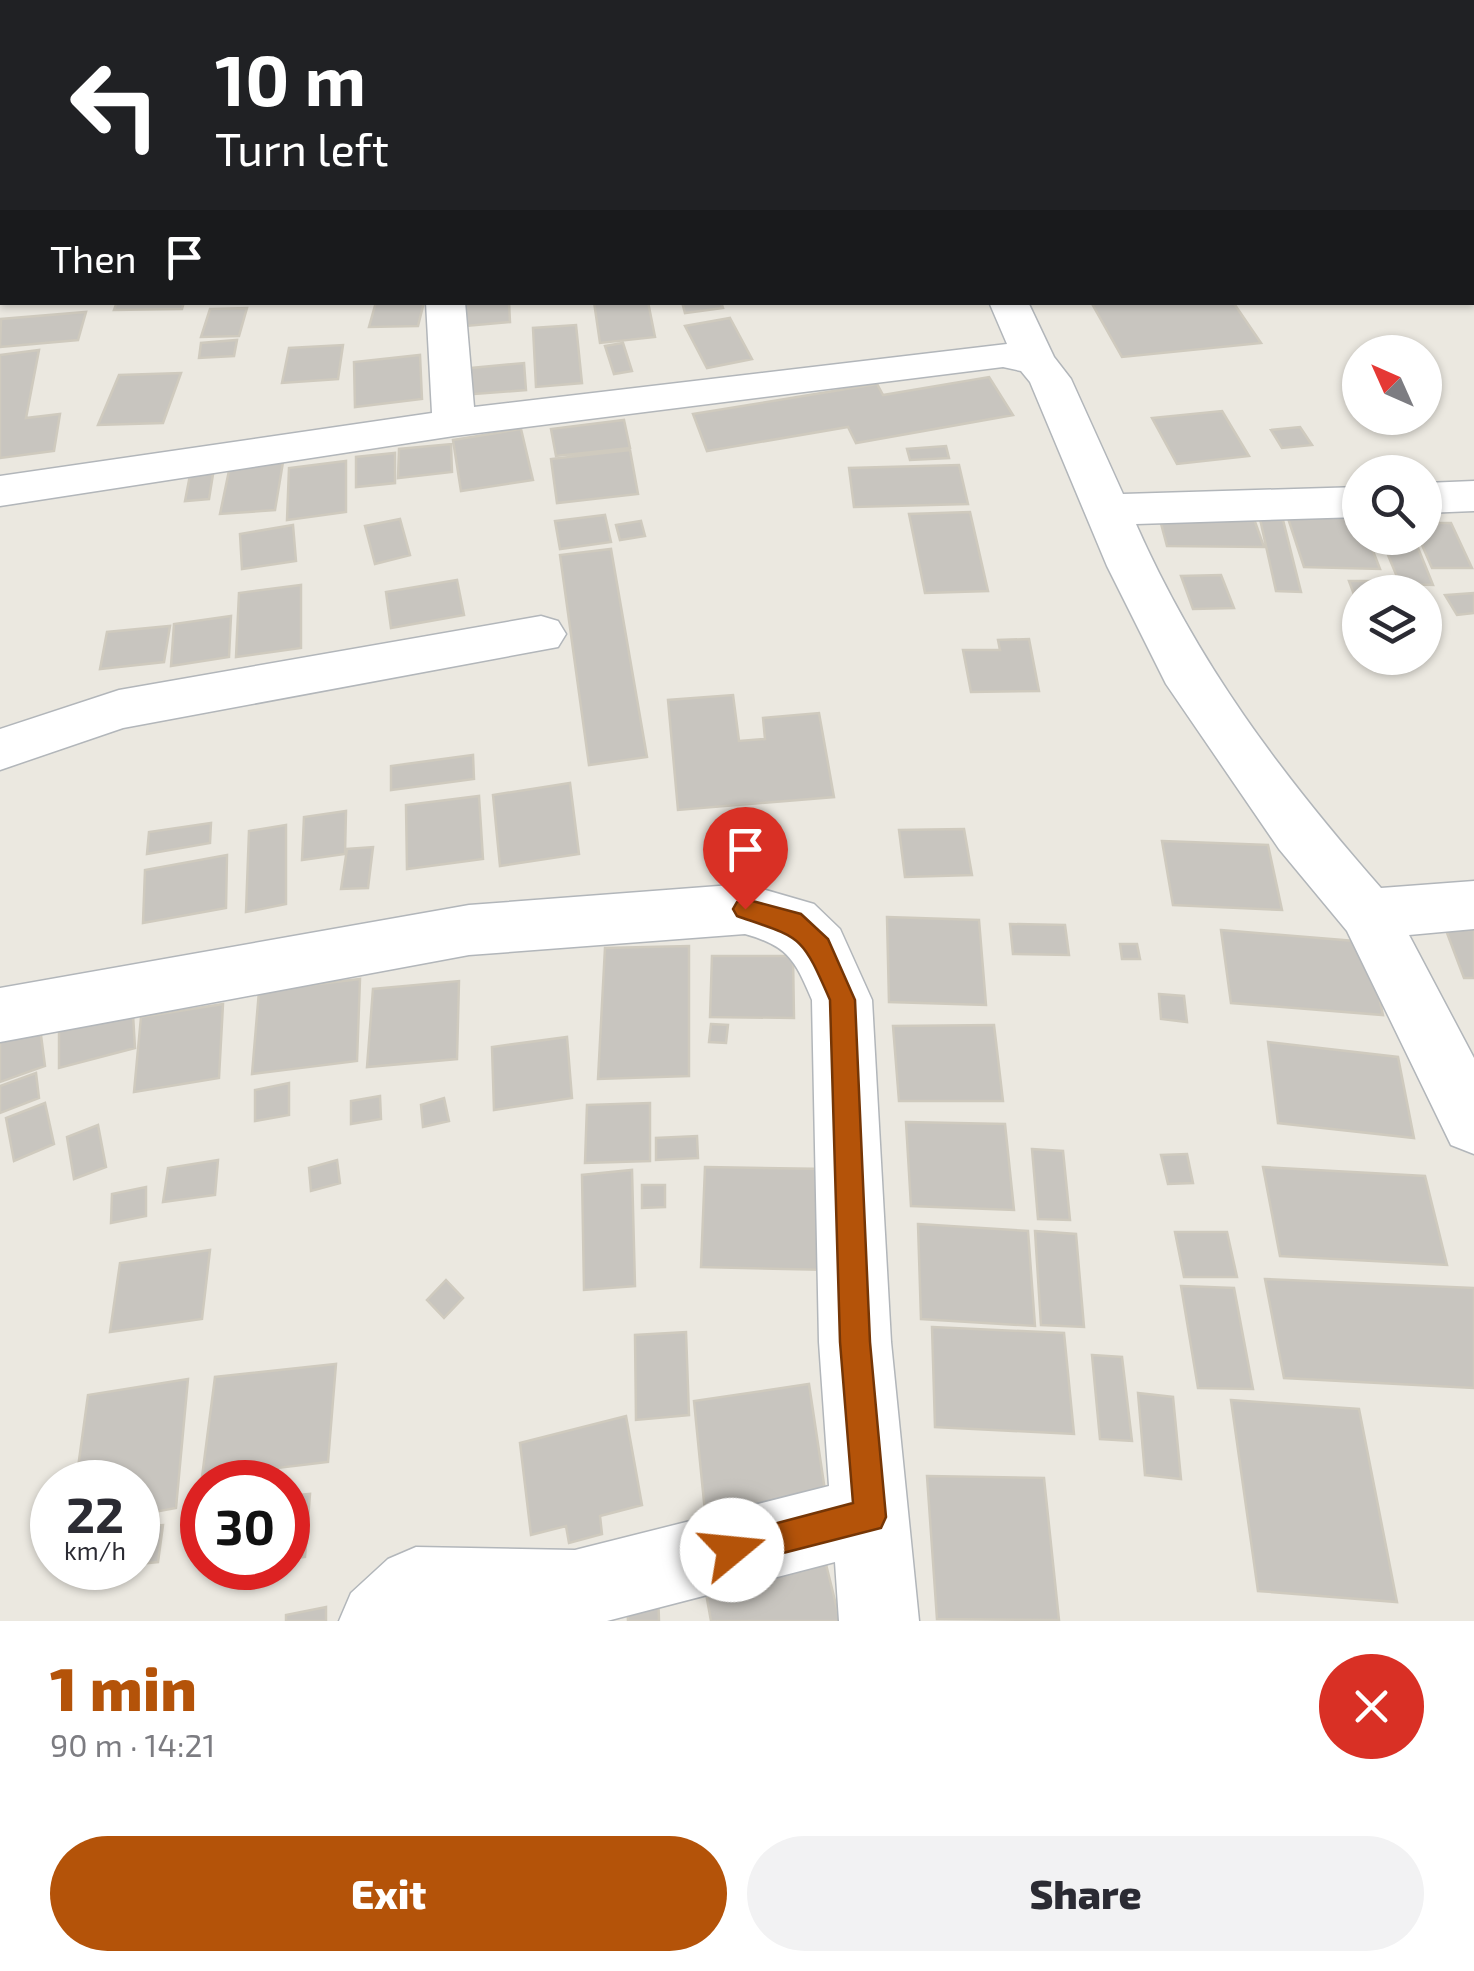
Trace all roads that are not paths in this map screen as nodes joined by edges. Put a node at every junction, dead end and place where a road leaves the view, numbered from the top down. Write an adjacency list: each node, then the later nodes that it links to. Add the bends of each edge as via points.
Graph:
1 (445, 305): 4 (street)
2 (1009, 305): 3 (street)
3 (1035, 361): 4 (street, via 1003,355); 9 (street, via 1050,379)
4 (454, 423): 5 (street)
5 (0, 491)
6 (1474, 496): 7 (street)
7 (1442, 497)
8 (1342, 503): 9 (street)
9 (1107, 510): 13 (street, via 1192,684 1299,833)
10 (540, 634): 11 (street, via 120,709)
11 (0, 750)
12 (1474, 905): 13 (street)
13 (1368, 914): 15 (street)
14 (13, 1004): 16 (street, via 468,930 745,909 793,922 819,947 842,1000 855,1342)
15 (1474, 1123)
16 (870, 1517): 17 (street, via 575,1590 416,1587); 18 (street)
17 (378, 1621)
18 (879, 1621)

